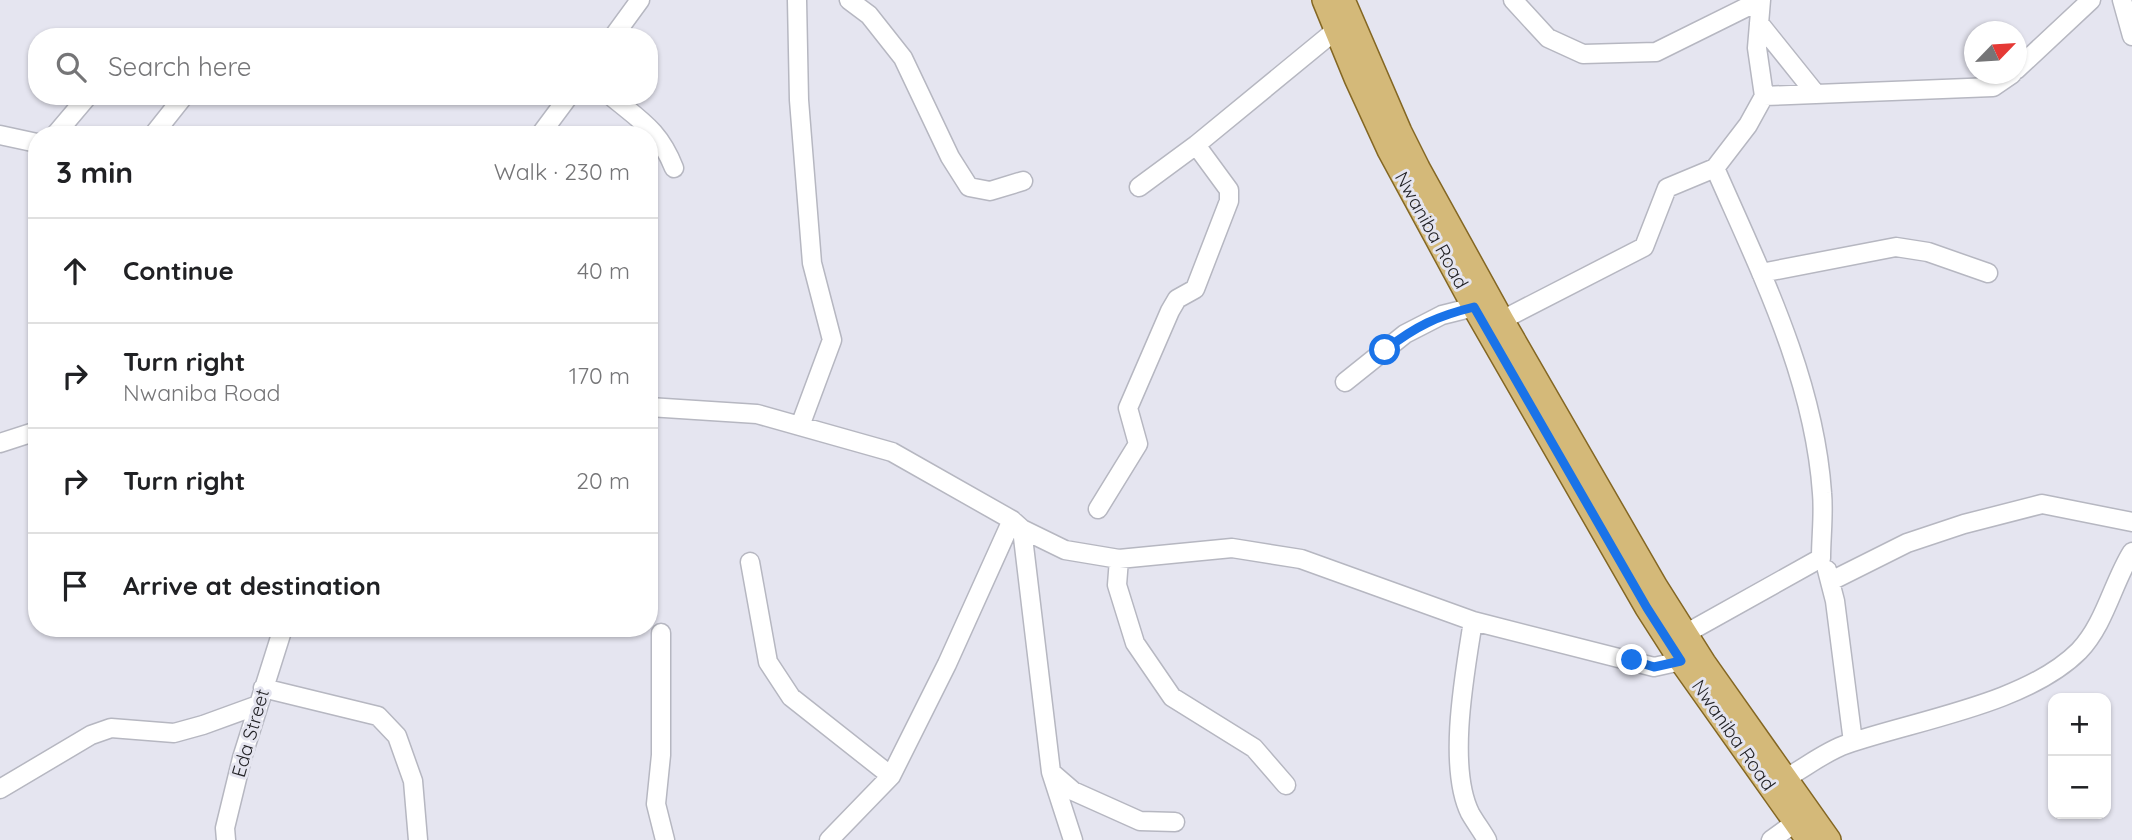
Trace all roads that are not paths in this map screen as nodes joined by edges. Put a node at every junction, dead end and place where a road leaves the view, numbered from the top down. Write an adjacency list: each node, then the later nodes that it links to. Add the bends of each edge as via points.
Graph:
1 (639, 0): 11 (street)
2 (797, 0): 40 (street, via 799,100 812,263 832,340)
3 (849, 0): 32 (street, via 869,15 903,58 969,187 990,191)
4 (1324, 0): 12 (main road, Nwaniba Road)
5 (1343, 0): 37 (main road, via 1400,132)
6 (1513, 0): 7 (street, via 1548,38 1583,54 1656,52)
7 (1761, 0): 10 (street)
8 (2091, 0): 14 (street)
9 (2123, 0): 13 (street)
10 (1759, 23): 16 (street); 17 (street, via 1757,48)
11 (619, 28)
12 (1336, 30): 29 (street); 36 (main road, Nwaniba Road, via 1389,150)
13 (2132, 36)
14 (2027, 61)
15 (1997, 84): 16 (street)
16 (1816, 94): 17 (street)
17 (1764, 96): 31 (street)
18 (80, 105): 22 (street)
19 (177, 105): 23 (street)
20 (562, 105): 24 (street)
21 (622, 105): 25 (street)
22 (63, 126)
23 (160, 126)
24 (547, 126)
25 (647, 126)
26 (0, 135): 28 (street)
27 (658, 137): 30 (street)
28 (28, 141)
29 (1196, 145): 33 (street); 43 (street, via 1229,190 1229,201 1195,289 1177,299 1170,311 1128,408 1138,444)
30 (674, 168)
31 (1715, 168): 34 (street); 37 (street, via 1667,188 1644,247)
32 (1023, 181)
33 (1139, 187)
34 (1761, 273): 35 (street, via 1896,247 1928,252); 47 (street, via 1793,353 1811,420 1823,494)
35 (1988, 273)
36 (1474, 307): 38 (street, via 1442,315 1405,334); 54 (main road, Nwaniba Road, via 1647,608)
37 (1502, 320): 54 (main road)
38 (1345, 382)
39 (658, 408): 40 (street, via 757,414)
40 (800, 426): 45 (street, via 892,452)
41 (28, 434): 42 (street)
42 (0, 443)
43 (1098, 509)
44 (2132, 523): 50 (street, via 2042,504 1906,543)
45 (1017, 524): 48 (street, via 1065,551); 57 (street); 58 (street)
46 (2132, 552): 56 (street, via 2096,626 2080,650 2056,669 1949,715)
47 (1821, 558): 50 (street); 54 (street)
48 (1119, 559): 51 (street, via 1232,548 1301,559); 60 (street, via 1117,585 1135,643 1172,697 1254,748)
49 (750, 562): 58 (street, via 768,662 785,688)
50 (1831, 581): 56 (street)
51 (1473, 621): 54 (street, via 1654,667); 69 (street, via 1460,702 1460,754 1469,811)
52 (662, 633): 66 (street, via 656,804)
53 (280, 637): 55 (street, Eda Street)
54 (1679, 646): 59 (main road); 63 (main road, Nwaniba Road)
55 (261, 696): 61 (street, via 203,725 174,733 111,728 91,735); 64 (street, Eda Street, via 242,758); 65 (street, via 378,716 397,736 413,781)
56 (1853, 742): 59 (street)
57 (1051, 772): 62 (street, via 1073,790 1129,817); 68 (street)
58 (891, 776): 67 (street)
59 (1786, 778): 71 (main road)
60 (1286, 785)
61 (0, 789)
62 (1175, 822)
63 (1802, 831): 70 (street)
64 (226, 840)
65 (418, 840)
66 (665, 840)
67 (829, 840)
68 (1073, 840)
69 (1487, 840)
70 (1771, 840)
71 (1829, 840)

